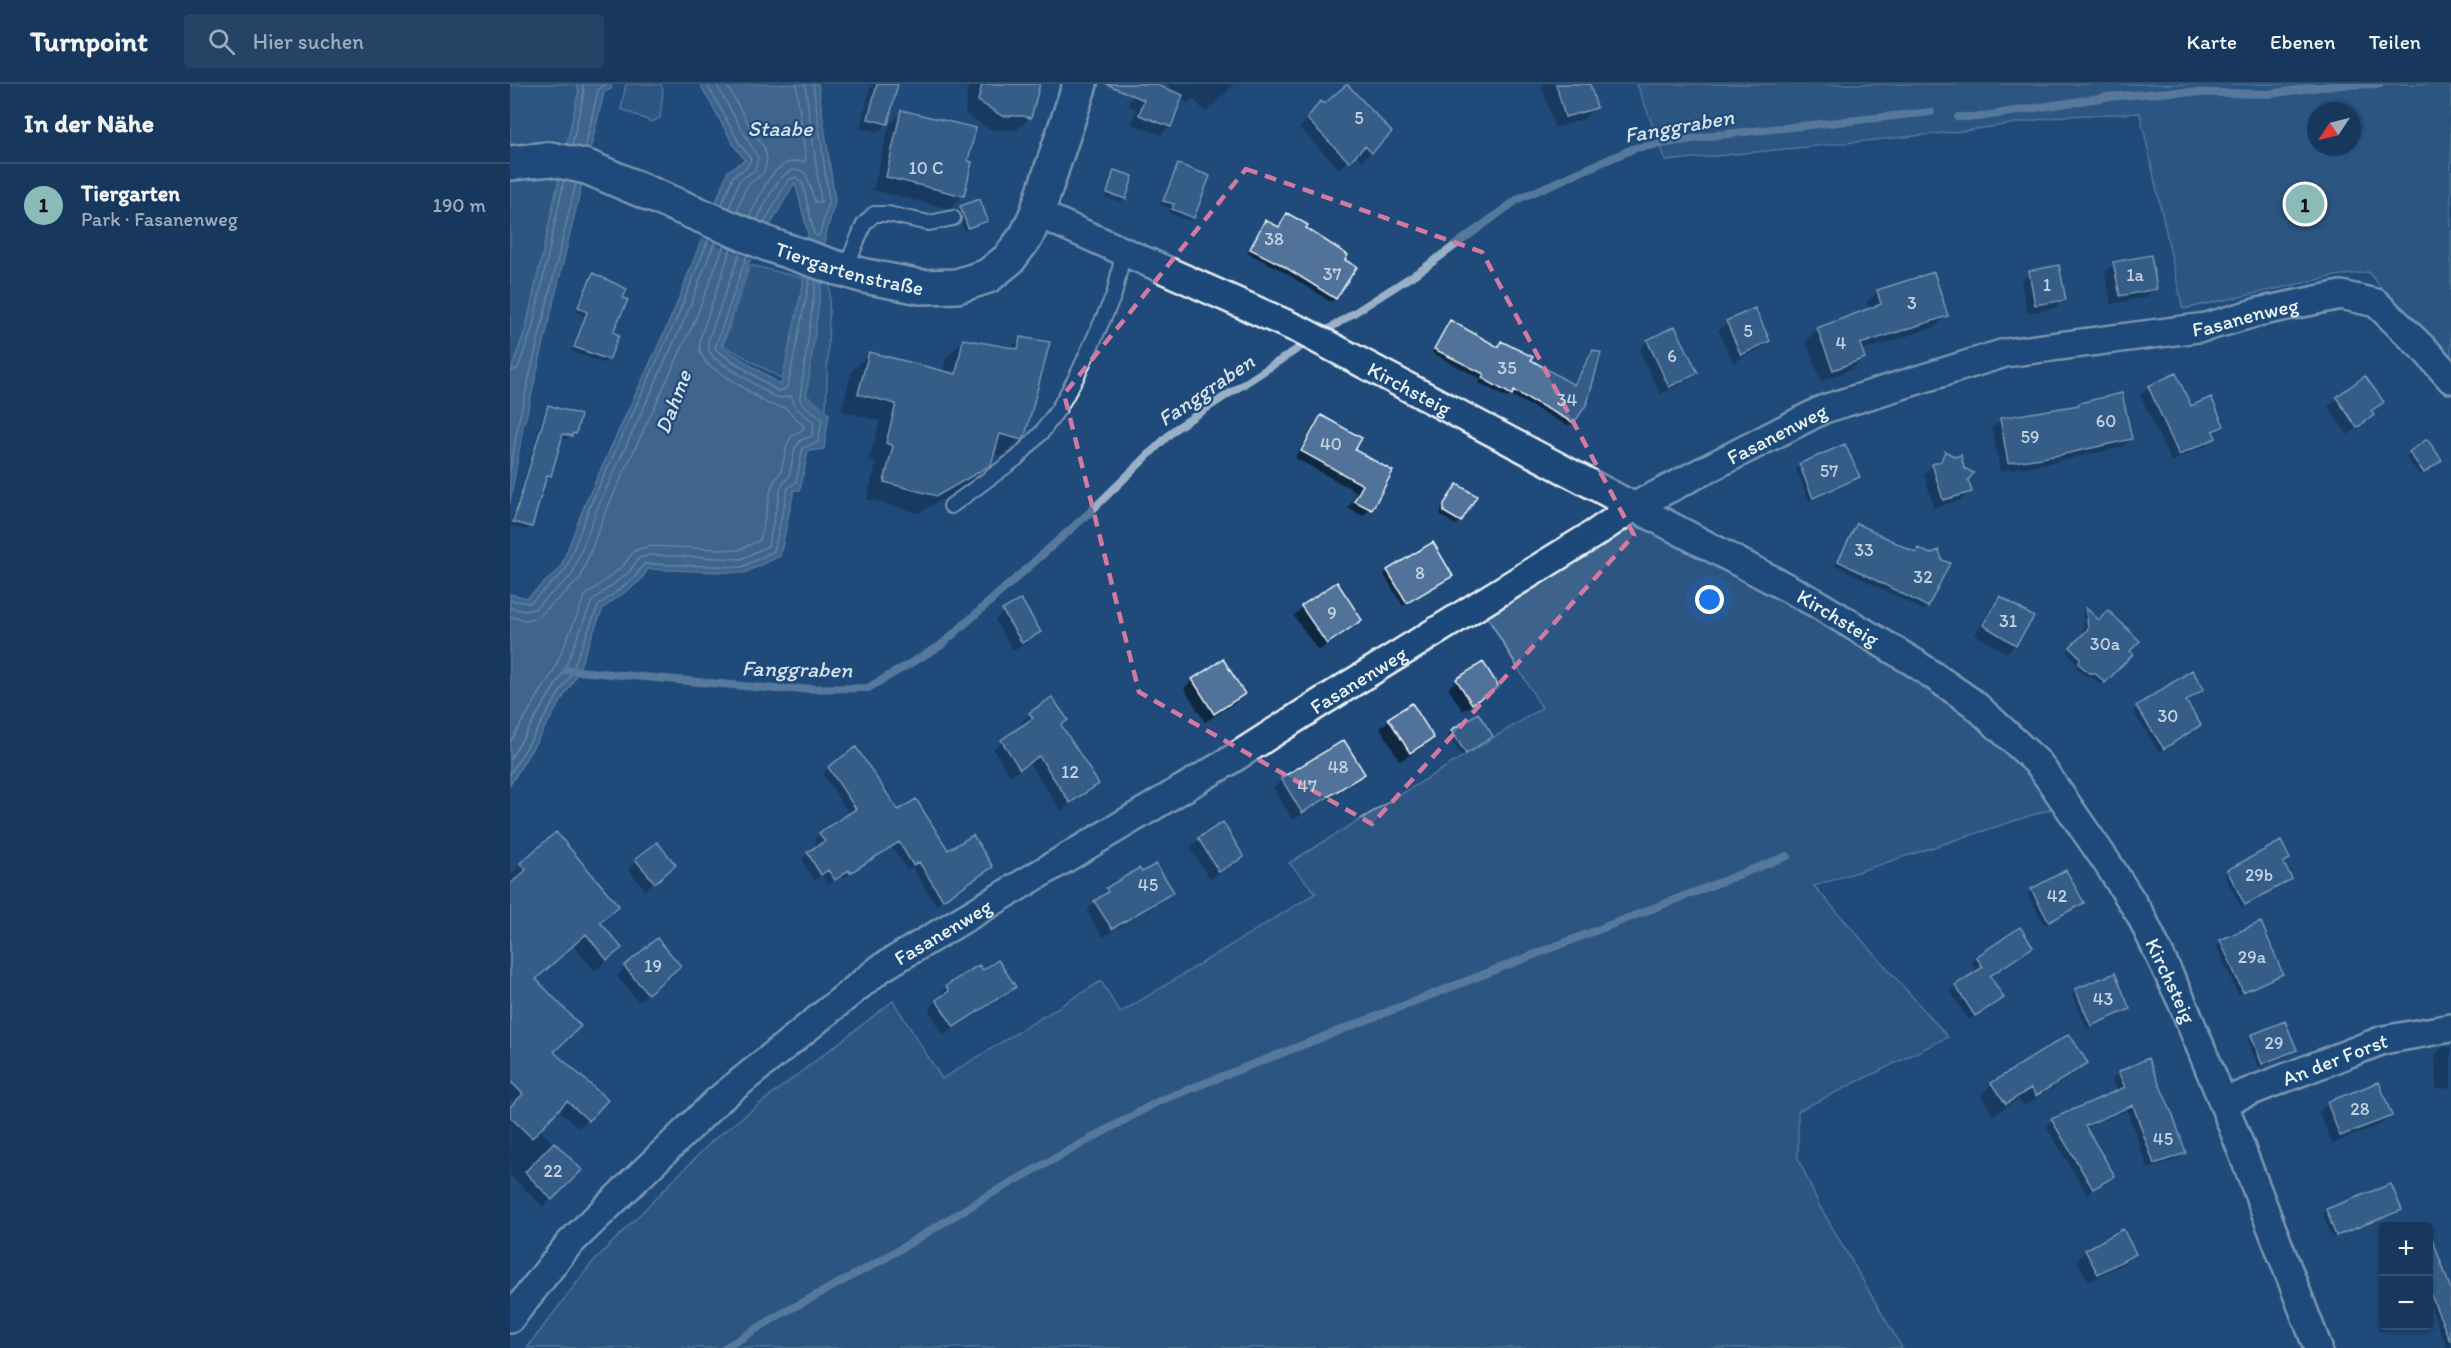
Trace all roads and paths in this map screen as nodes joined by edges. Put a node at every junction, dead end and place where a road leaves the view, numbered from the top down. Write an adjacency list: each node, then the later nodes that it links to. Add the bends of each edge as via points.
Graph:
1 (1080, 84): 3 (street, Tiergartenstraße)
2 (510, 163): 6 (street, Tiergartenstraße, via 550,159 574,164 784,250)
3 (1037, 213): 5 (street, Kirchsteig); 6 (street, Tiergartenstraße, via 1009,259 988,276 957,286 921,287)
4 (953, 218): 6 (lane, via 929,223 874,214)
5 (1124, 250): 8 (lane, via 1114,296 1059,408 1017,458); 9 (street, Kirchsteig, via 1328,344)
6 (838, 268)
7 (2451, 378): 9 (street, Fasanenweg, via 2376,303 2341,295 2206,327 2005,354 1824,409)
8 (951, 506)
9 (1635, 506): 11 (street, Kirchsteig, via 1814,602 1915,663 1973,703 2023,747 2069,806 2141,916); 12 (street, Fasanenweg, via 1226,763 881,968 717,1101 568,1245)
10 (2451, 1028): 11 (street, An der Forst, via 2383,1040)
11 (2223, 1102): 13 (street, Kirchsteig)
12 (510, 1319)
13 (2318, 1348)

